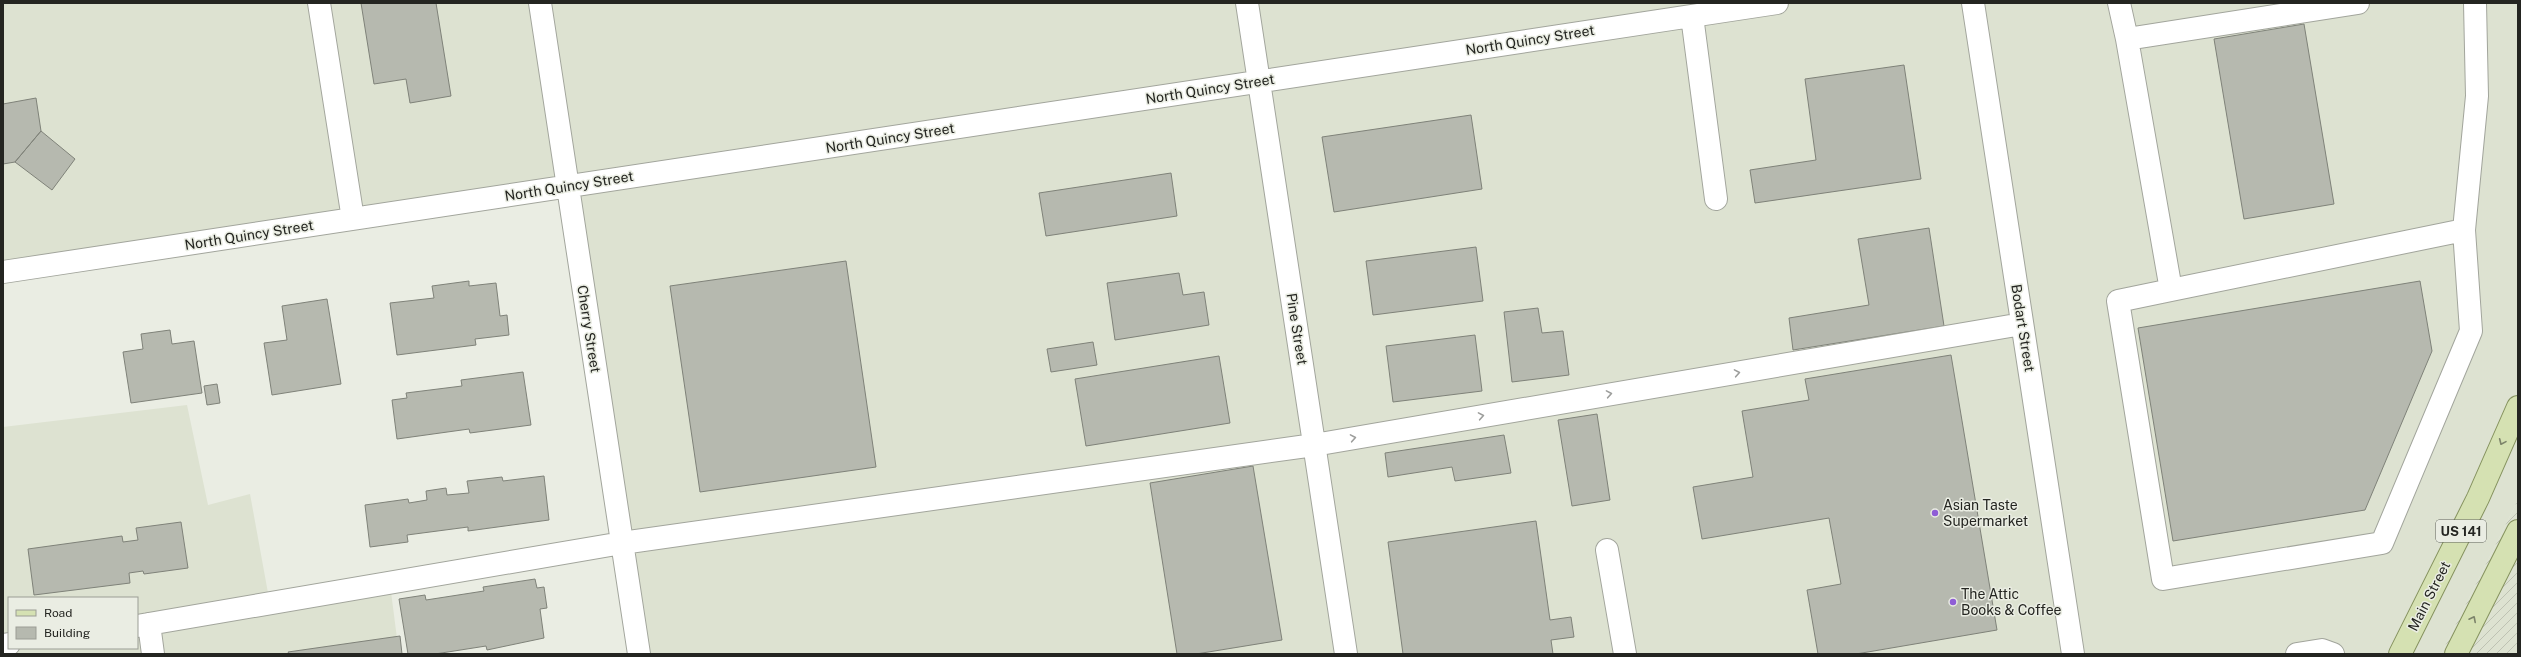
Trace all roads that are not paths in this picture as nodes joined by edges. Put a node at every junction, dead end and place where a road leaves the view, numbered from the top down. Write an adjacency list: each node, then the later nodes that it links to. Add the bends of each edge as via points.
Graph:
1 (319, 3): 14 (street)
2 (540, 3): 12 (street, Cherry Street)
3 (1247, 3): 11 (street, Pine Street)
4 (1776, 3): 9 (street, North Quincy Street)
5 (1973, 3): 18 (street, Bodart Street)
6 (2119, 3): 10 (street)
7 (2358, 3): 10 (street)
8 (2475, 3): 15 (street, via 2477,96)
9 (1692, 16): 11 (street, North Quincy Street); 13 (street)
10 (2128, 39): 17 (street)
11 (1259, 82): 12 (street, North Quincy Street); 20 (street, Pine Street)
12 (568, 186): 14 (street, North Quincy Street); 22 (street, Cherry Street)
13 (1716, 199)
14 (353, 219): 16 (street, North Quincy Street)
15 (2464, 230): 17 (street); 17 (street, via 2471,332 2382,543 2163,579 2118,301)
16 (3, 272)
17 (2171, 290)
18 (2022, 324): 20 (street, one-way to 18); 29 (street, Bodart Street)
19 (2518, 407): 32 (main road, Main Street / US 141, one-way to 32, via 2478,498)
20 (1314, 445): 22 (street); 27 (street, Pine Street)
21 (2518, 531): 33 (main road, one-way to 21)
22 (622, 543): 24 (street); 26 (street, Cherry Street)
23 (1607, 550): 28 (street)
24 (143, 625): 25 (street)
25 (153, 654)
26 (639, 654)
27 (1346, 654)
28 (1625, 654)
29 (2073, 654)
30 (2297, 654): 31 (street, via 2322,650)
31 (2333, 654)
32 (2400, 654)
33 (2456, 654)

